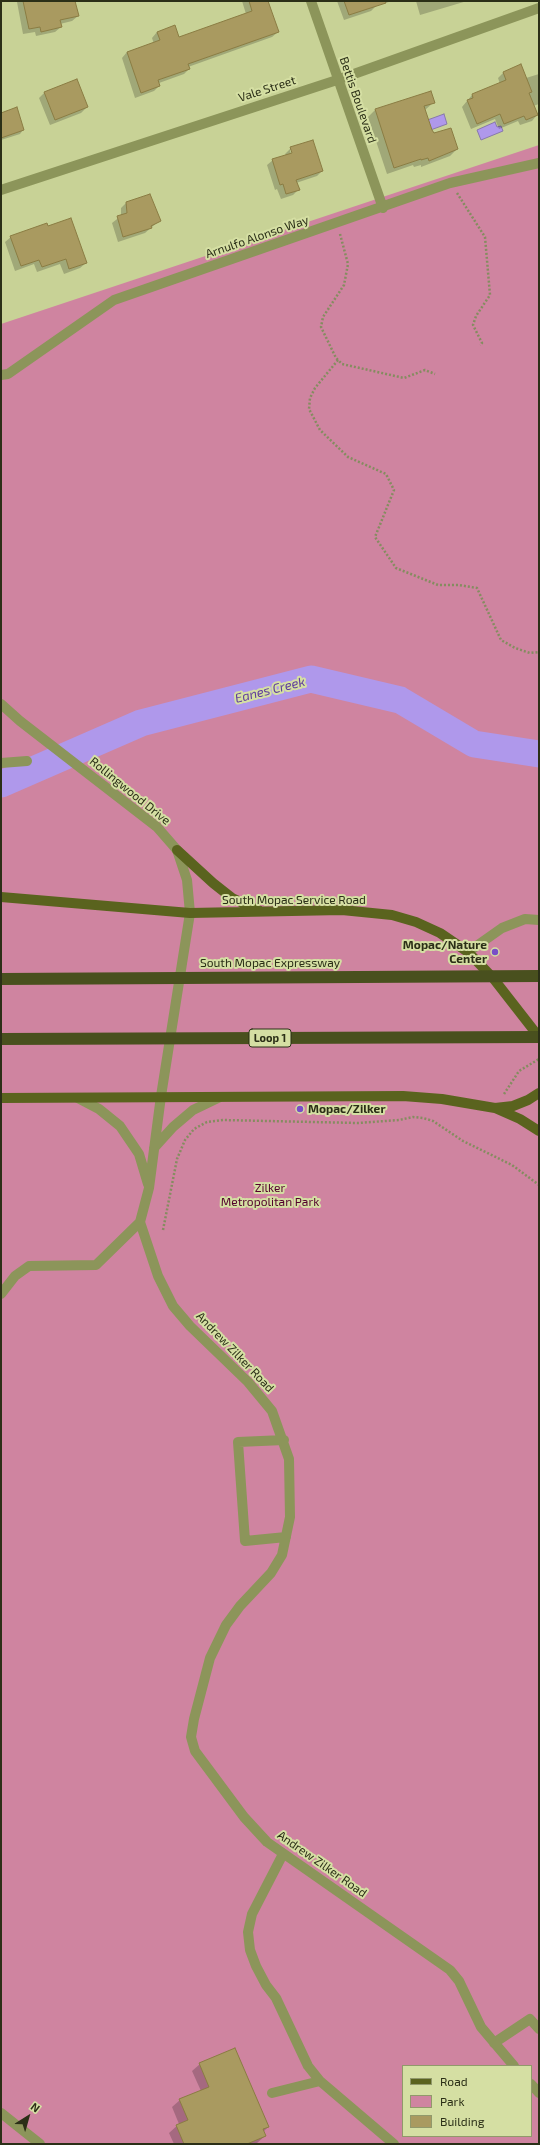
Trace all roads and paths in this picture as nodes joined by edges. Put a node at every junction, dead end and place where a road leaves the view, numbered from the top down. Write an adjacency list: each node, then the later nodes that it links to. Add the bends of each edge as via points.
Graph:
1 (311, 1): 3 (street, Bettis Boulevard)
2 (539, 8): 3 (street, Vale Street)
3 (337, 80): 6 (street, Vale Street); 7 (street, Bettis Boulevard)
4 (539, 163): 5 (street, Arnulfo Alonso Way)
5 (450, 183): 7 (street, Arnulfo Alonso Way); 9 (path, via 485,237 490,295 473,325 482,343)
6 (1, 190)
7 (383, 208): 8 (street, Arnulfo Alonso Way)
8 (337, 224): 10 (path, via 348,264 344,285 323,318 321,327); 12 (street, Arnulfo Alonso Way, via 114,300 8,374)
9 (480, 344)
10 (338, 360): 11 (path, via 342,364 404,378 425,370); 13 (path, via 315,388 310,398 309,409 320,430 348,457 386,474 394,490 375,537 396,568 438,585 477,588 501,640 530,653)
11 (435, 374)
12 (1, 375)
13 (539, 652)
14 (1, 704): 17 (street, Rollingwood Drive, via 157,827)
15 (27, 761): 16 (street)
16 (1, 763)
17 (177, 850): 19 (main road, via 232,898); 20 (street, Rollingwood Drive, via 187,880)
18 (1, 897): 20 (main road, South Mopac Service Road)
19 (262, 912): 20 (main road, South Mopac Service Road); 22 (main road, South Mopac Service Road, via 342,910 392,915 440,933)
20 (190, 913): 29 (street, Rollingwood Drive)
21 (539, 920): 22 (street, via 525,919 502,928)
22 (468, 952): 25 (main road, South Mopac Service Road, via 493,978)
23 (539, 976): 24 (highway, South Mopac Expressway)
24 (5, 979)
25 (539, 1037): 26 (highway, Loop 1)
26 (1, 1039)
27 (539, 1059): 33 (path, via 519,1071)
28 (539, 1093): 33 (main road, via 514,1106)
29 (160, 1096): 30 (main road); 32 (main road); 35 (street)
30 (220, 1097): 33 (main road, via 404,1096); 35 (street, via 194,1110 173,1127)
31 (1, 1098): 32 (main road)
32 (78, 1098): 37 (street, via 99,1109 120,1126 138,1154)
33 (495, 1108): 34 (main road)
34 (539, 1130)
35 (154, 1148): 37 (street)
36 (539, 1185): 39 (path, via 512,1165 463,1141 433,1121 423,1118 358,1123 223,1120 207,1122 194,1129 185,1140 177,1159)
37 (149, 1188): 38 (street)
38 (140, 1222): 40 (street, via 96,1265 29,1266 15,1276); 41 (street, Andrew Zilker Road, via 158,1276 173,1306 264,1400 272,1411)
39 (163, 1230)
40 (1, 1294)
41 (284, 1440): 42 (street, Andrew Zilker Road, via 289,1459 290,1518); 42 (street, via 238,1442 245,1541)
42 (286, 1537): 43 (street, Andrew Zilker Road, via 282,1555 271,1573 226,1625 210,1658 191,1736 195,1751 203,1765 244,1817)
43 (283, 1854): 45 (street, Andrew Zilker Road, via 450,1970 459,1982 481,2027); 47 (street, via 252,1914 248,1932 250,1950 266,1985 276,1998 298,2048)
44 (539, 2029): 45 (street, via 530,2020)
45 (494, 2043): 46 (street, Andrew Zilker Road)
46 (513, 2065)
47 (320, 2081): 49 (street); 53 (street)
48 (532, 2085): 50 (street)
49 (272, 2093)
50 (539, 2093)
51 (1, 2112): 52 (street)
52 (40, 2144)
53 (394, 2144)

